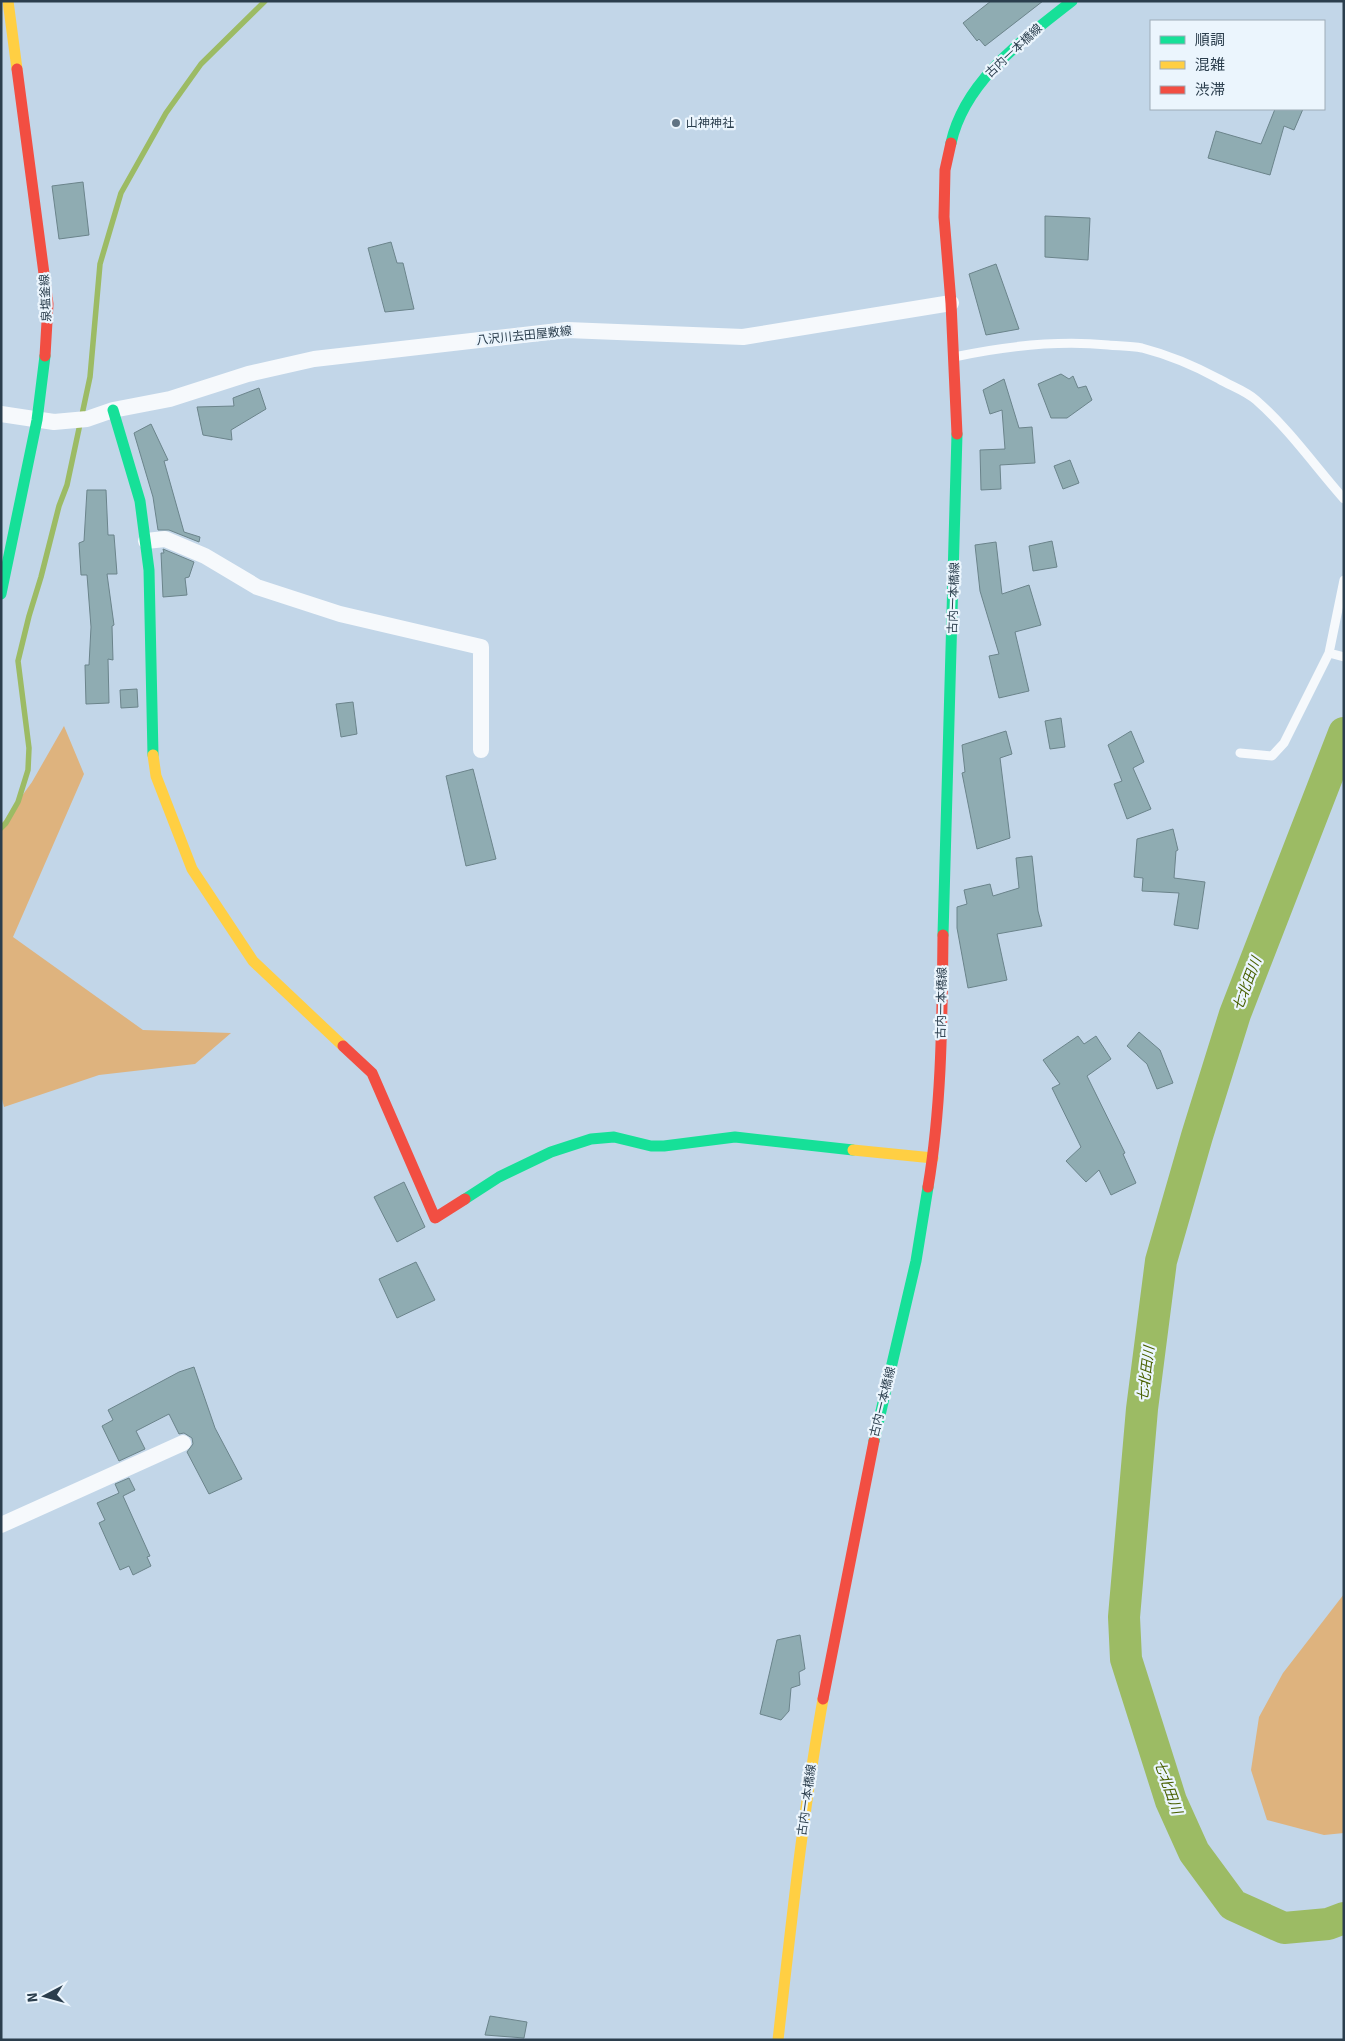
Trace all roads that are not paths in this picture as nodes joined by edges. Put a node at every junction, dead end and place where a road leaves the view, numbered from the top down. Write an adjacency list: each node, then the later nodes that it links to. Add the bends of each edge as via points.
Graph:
1 (8, 1): 7 (street, 泉塩釜線, via 48,304 47,344)
2 (1072, 1): 3 (street, 古内一本橋線, via 986,75 967,102 954,130 945,170 944,217)
3 (951, 303): 4 (street, 古内一本橋線); 5 (street, 八沢川去田屋敷線, via 743,338 567,330 314,359)
4 (954, 357): 8 (lane, via 1041,343 1140,348 1166,356 1254,398 1291,433); 16 (street, 古内一本橋線, via 958,469 941,1051)
5 (107, 412): 7 (street, 八沢川去田屋敷線, via 69,422); 9 (street, via 140,501)
6 (1, 414): 7 (street, 八沢川去田屋敷線)
7 (37, 420): 11 (street, 泉塩釜線)
8 (1344, 499)
9 (146, 541): 14 (street, via 165,539 205,556 257,587 340,614 481,647); 16 (street, via 152,743 156,776 192,868 254,962 372,1073 435,1218 499,1177 551,1152 590,1139 614,1137 664,1146 735,1138)
10 (1344, 580): 12 (lane)
11 (1, 594)
12 (1329, 653): 13 (lane); 15 (lane, via 1284,743 1272,756)
13 (1344, 657)
14 (481, 750)
15 (1240, 753)
16 (933, 1158): 19 (street, 古内一本橋線, via 916,1261 869,1462 832,1647 802,1835)
17 (183, 1443): 18 (street)
18 (1, 1525)
19 (778, 2040)

